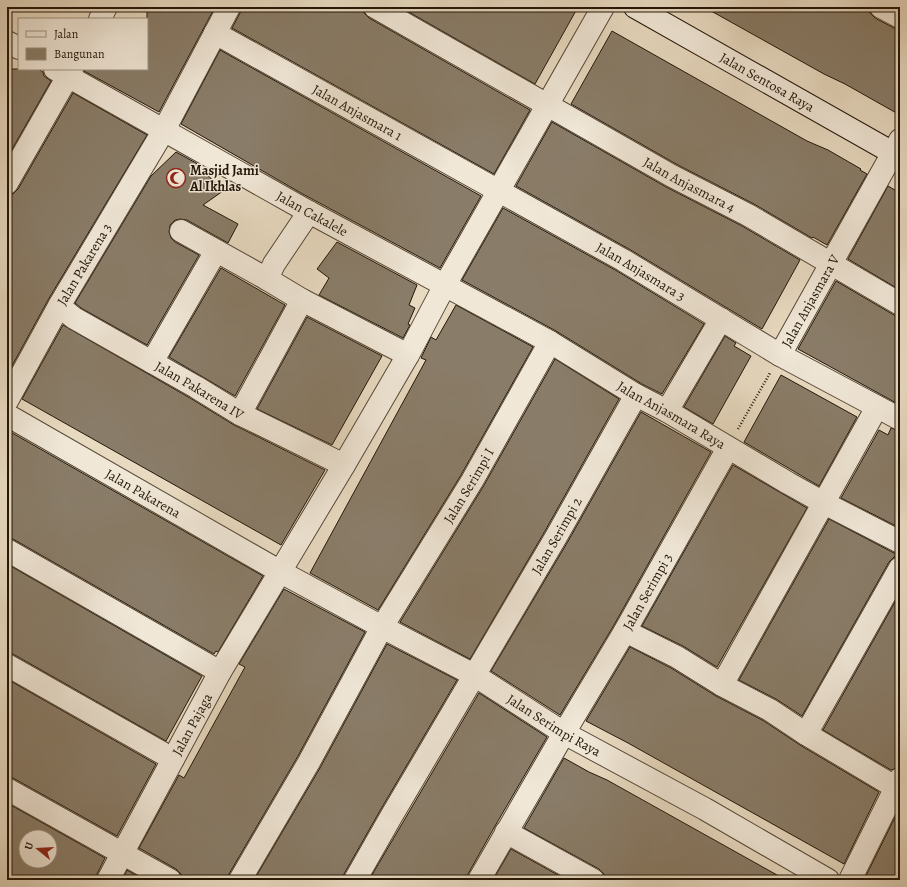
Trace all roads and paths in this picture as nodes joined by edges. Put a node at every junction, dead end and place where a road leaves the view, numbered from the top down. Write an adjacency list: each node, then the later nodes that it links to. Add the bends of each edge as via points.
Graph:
1 (106, 7): 7 (street)
2 (229, 7): 9 (street, Jalan Pakarena 3)
3 (375, 7): 13 (street, Jalan Anjasmara 4)
4 (603, 7): 13 (street, Jalan Pajaga)
5 (635, 7): 15 (street, Jalan Sentosa Raya)
6 (881, 7): 8 (street)
7 (100, 18)
8 (900, 18)
9 (215, 33): 14 (street, Jalan Pakarena 3); 17 (street, Jalan Anjasmara 1)
10 (7, 42): 11 (street)
11 (18, 48)
12 (65, 71): 14 (street, Jalan Cakalele); 16 (street)
13 (547, 105): 17 (street, Jalan Pajaga); 21 (street, Jalan Anjasmara 4)
14 (164, 130): 18 (street, Jalan Cakalele); 26 (street, Jalan Pakarena 3)
15 (897, 150): 21 (street, Jalan Anjasmara V)
16 (7, 183)
17 (499, 191): 23 (street, Jalan Pajaga); 27 (street, Jalan Anjasmara 3, via 623,260)
18 (309, 212): 22 (street, via 274,264); 23 (street, Jalan Cakalele)
19 (181, 230): 20 (street)
20 (216, 251): 22 (street); 31 (street)
21 (832, 264): 25 (street, Jalan Anjasmara 4); 30 (street, Jalan Anjasmara V)
22 (267, 279): 24 (street)
23 (445, 285): 28 (street, Jalan Anjasmara Raya); 29 (street, Jalan Pajaga)
24 (302, 300): 29 (street); 36 (street)
25 (900, 304)
26 (59, 306): 31 (street, Jalan Pakarena IV, via 74,318); 33 (street, Jalan Pakarena 3)
27 (721, 319): 30 (street, Jalan Anjasmara 3); 35 (street)
28 (550, 342): 32 (street, Jalan Anjasmara Raya); 46 (street, Jalan Serimpi I, via 472,481)
29 (408, 355): 40 (street, Jalan Pajaga)
30 (780, 355): 34 (street, Jalan Anjasmara 3); 39 (path, Jalan Anjasmara V)
31 (152, 362): 36 (street, Jalan Pakarena IV)
32 (636, 395): 35 (street, Jalan Anjasmara Raya); 50 (street, Jalan Serimpi 2)
33 (7, 401)
34 (877, 407): 38 (street, Jalan Anjasmara 3); 41 (street)
35 (667, 411): 39 (street, Jalan Anjasmara Raya)
36 (240, 414): 40 (street, Jalan Pakarena IV)
37 (7, 415): 45 (street, Jalan Pakarena)
38 (900, 419)
39 (728, 448): 41 (street, Jalan Anjasmara Raya); 47 (street, Jalan Serimpi 3)
40 (344, 465): 45 (street, Jalan Pajaga)
41 (824, 503): 42 (street, Jalan Anjasmara Raya); 51 (street)
42 (900, 542)
43 (7, 550): 49 (street)
44 (900, 568): 53 (street)
45 (279, 571): 46 (street, Jalan Serimpi Raya); 49 (street, Jalan Pajaga)
46 (382, 627): 50 (street, Jalan Serimpi Raya); 61 (street, Jalan Serimpi I, via 309,762)
47 (624, 631): 51 (street, via 677,657); 52 (street, Jalan Serimpi 3)
48 (7, 665): 54 (street)
49 (220, 672): 54 (street, Jalan Pajaga)
50 (474, 675): 52 (street, Jalan Serimpi Raya); 62 (street, Jalan Serimpi 2)
51 (722, 685): 53 (street, via 770,710)
52 (564, 733): 57 (street, Jalan Serimpi 3); 65 (street, Jalan Serimpi Raya, via 706,809)
53 (806, 734): 55 (street)
54 (173, 759): 58 (street, Jalan Pajaga)
55 (898, 786): 66 (street)
56 (7, 789): 58 (street)
57 (506, 832): 63 (street, Jalan Serimpi 3); 64 (street)
58 (122, 854): 59 (street, Jalan Pajaga); 60 (street)
59 (108, 880)
60 (170, 880)
61 (240, 880)
62 (355, 880)
63 (479, 880)
64 (593, 880)
65 (828, 880)
66 (850, 880)

